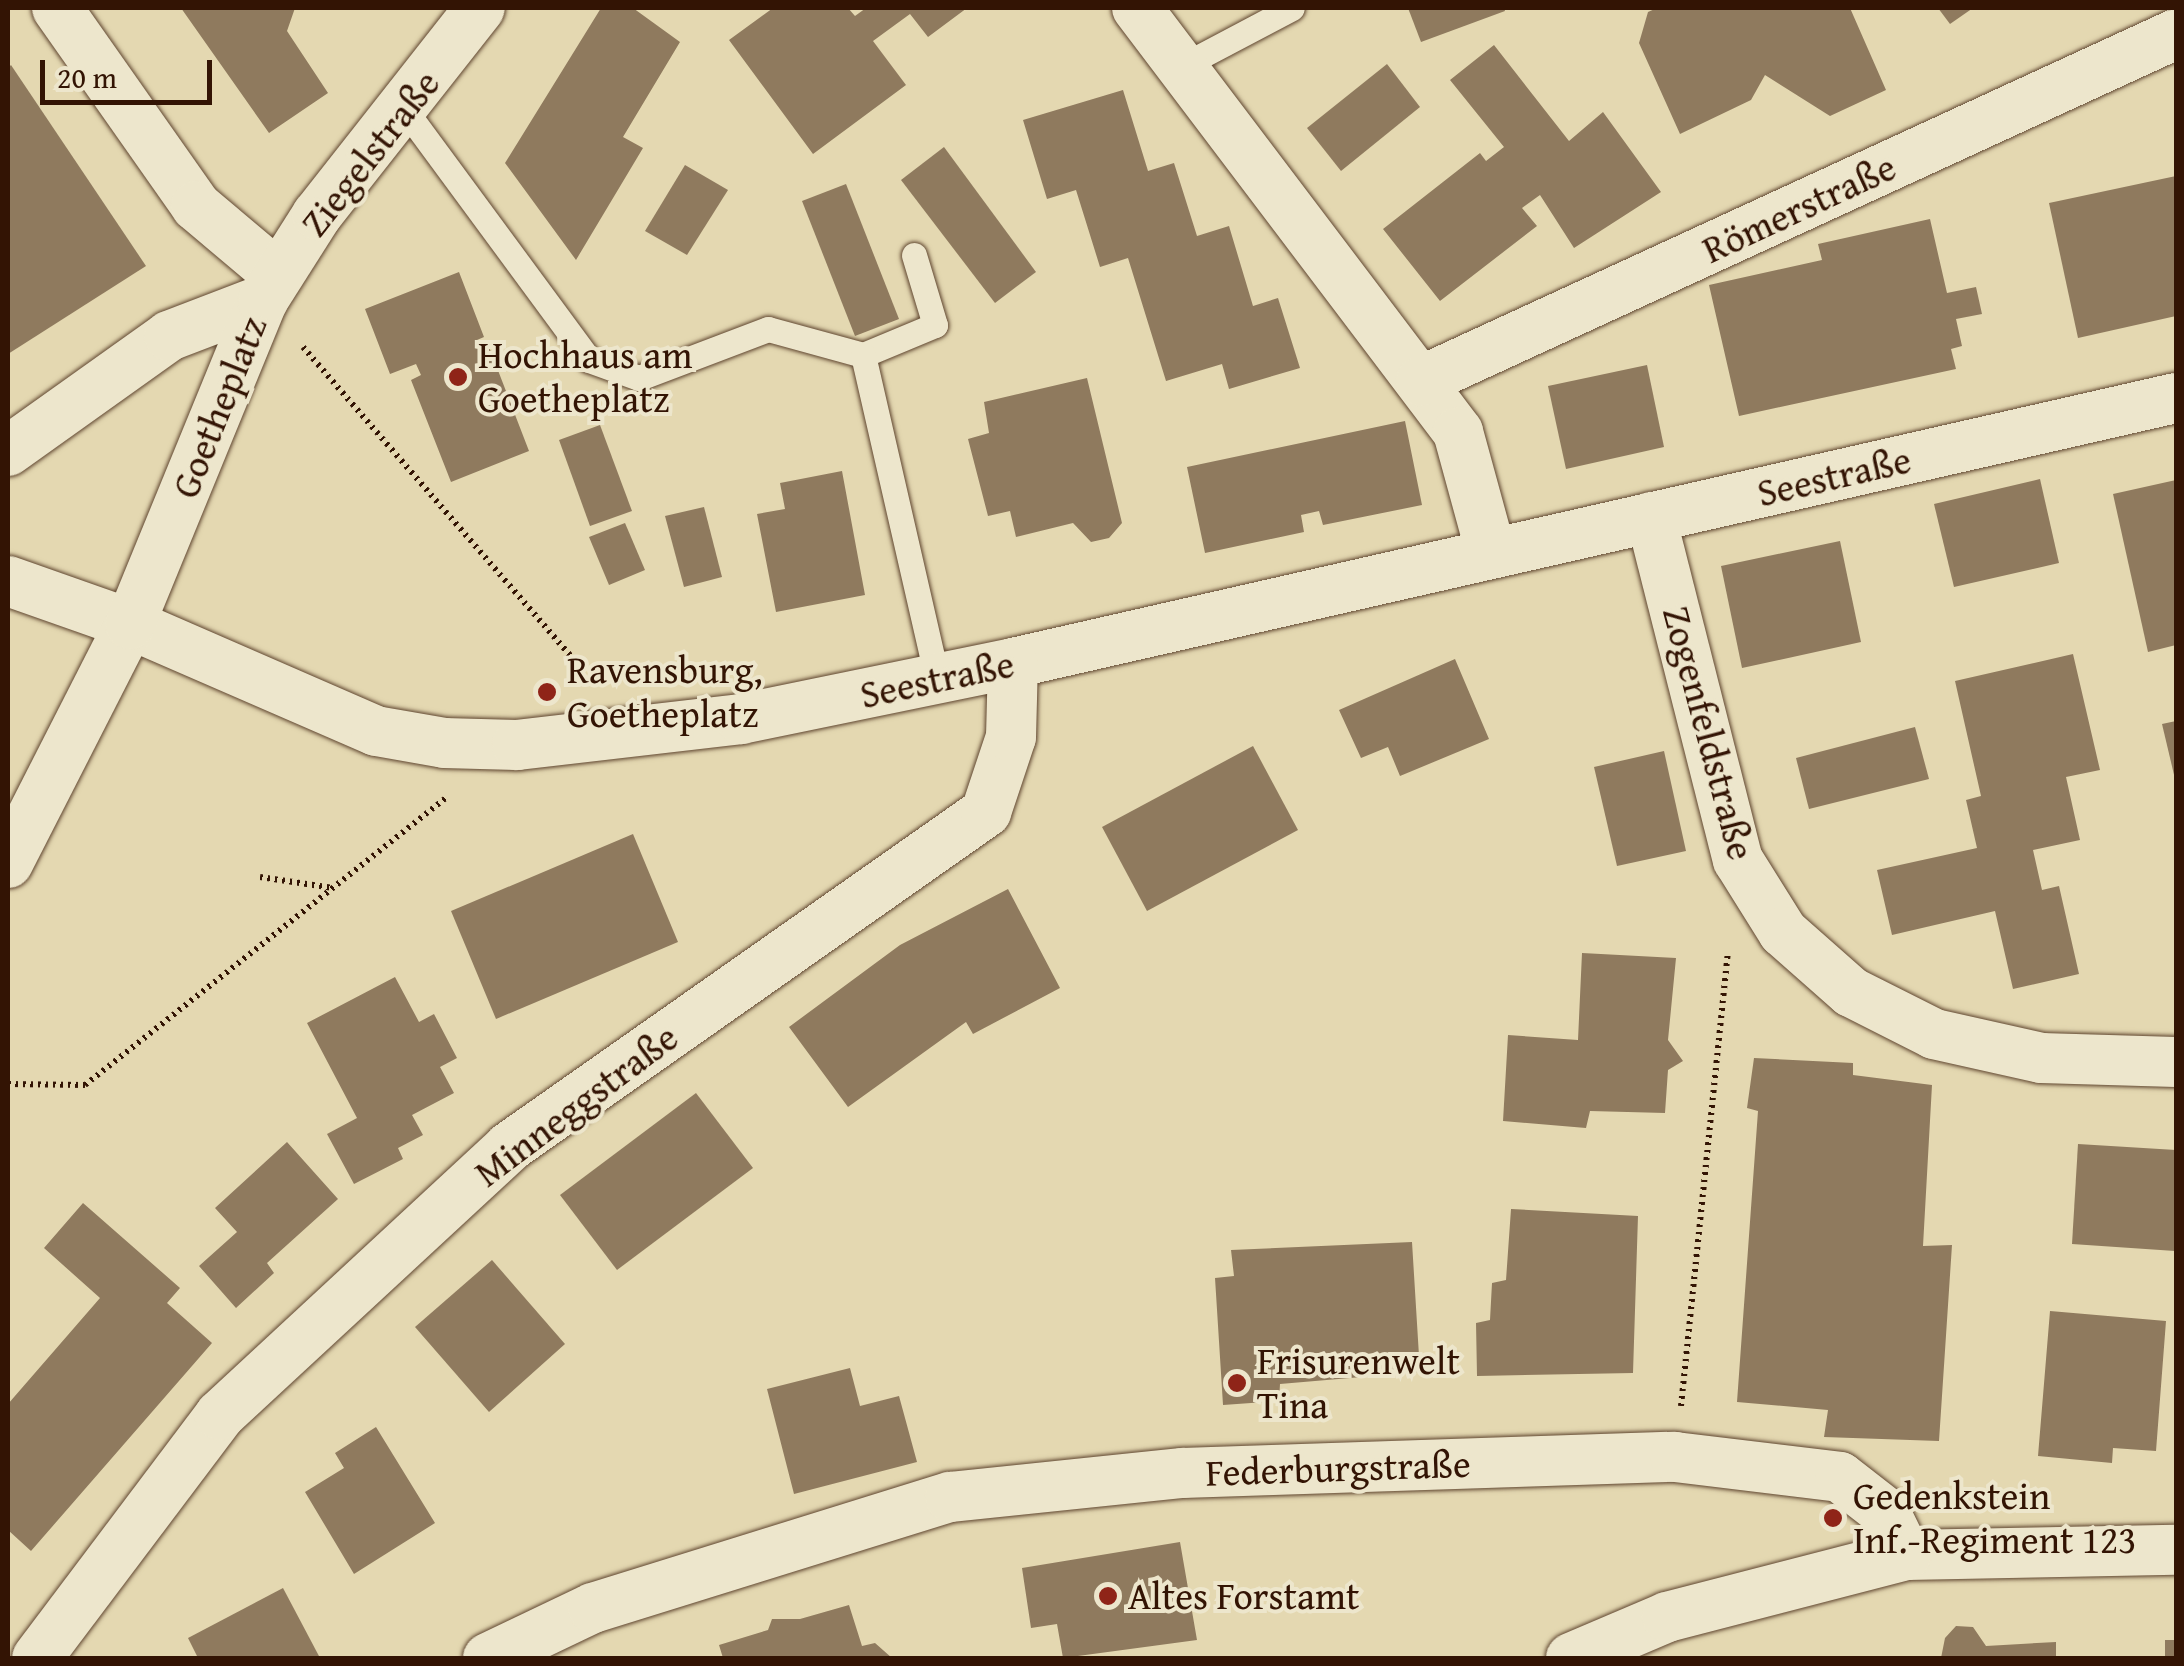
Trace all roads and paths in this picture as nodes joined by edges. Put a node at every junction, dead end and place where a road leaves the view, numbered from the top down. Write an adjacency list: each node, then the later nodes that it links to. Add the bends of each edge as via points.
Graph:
1 (58, 8): 9 (street, via 196,206)
2 (480, 8): 7 (street, Ziegelstraße)
3 (1137, 8): 6 (street)
4 (1292, 8): 6 (lane)
5 (2176, 34): 11 (street, Römerstraße)
6 (1182, 66): 11 (street)
7 (405, 110): 9 (street, Ziegelstraße, via 318,215); 10 (lane, via 590,360 639,378 768,329)
8 (914, 255): 10 (lane, via 936,325)
9 (270, 288): 13 (street, Goetheplatz, via 169,336); 17 (street, Goetheplatz); 20 (path)
10 (863, 355): 19 (lane)
11 (1421, 381): 15 (street, via 1458,432)
12 (2176, 398): 14 (street, Seestraße)
13 (8, 451)
14 (1651, 517): 15 (street, Seestraße); 22 (street, Zogenfeldstraße)
15 (1491, 553): 18 (street, Seestraße)
16 (8, 581): 17 (street)
17 (130, 624): 21 (street, Seestraße, via 376,731 444,744); 23 (street, Goetheplatz)
18 (1013, 663): 19 (street, Seestraße); 31 (street, Minneggstraße, via 1010,736 986,812 509,1147 220,1415)
19 (937, 678): 20 (street, Seestraße, via 741,719)
20 (636, 732): 21 (street, Seestraße)
21 (517, 746): 25 (path)
22 (1738, 860): 26 (street, Zogenfeldstraße, via 1784,932 1810,956 1851,992 1934,1034 2041,1058); 28 (path)
23 (8, 863)
24 (260, 878): 25 (path)
25 (333, 888): 27 (path, via 85,1085)
26 (2176, 1062)
27 (8, 1084)
28 (1675, 1457): 30 (street, Federburgstraße, via 1840,1477 1885,1512); 32 (street, Federburgstraße, via 1182,1473 950,1497 594,1608)
29 (2176, 1550): 30 (street)
30 (1906, 1555): 33 (street, via 1667,1617)
31 (37, 1658)
32 (488, 1658)
33 (1571, 1658)

